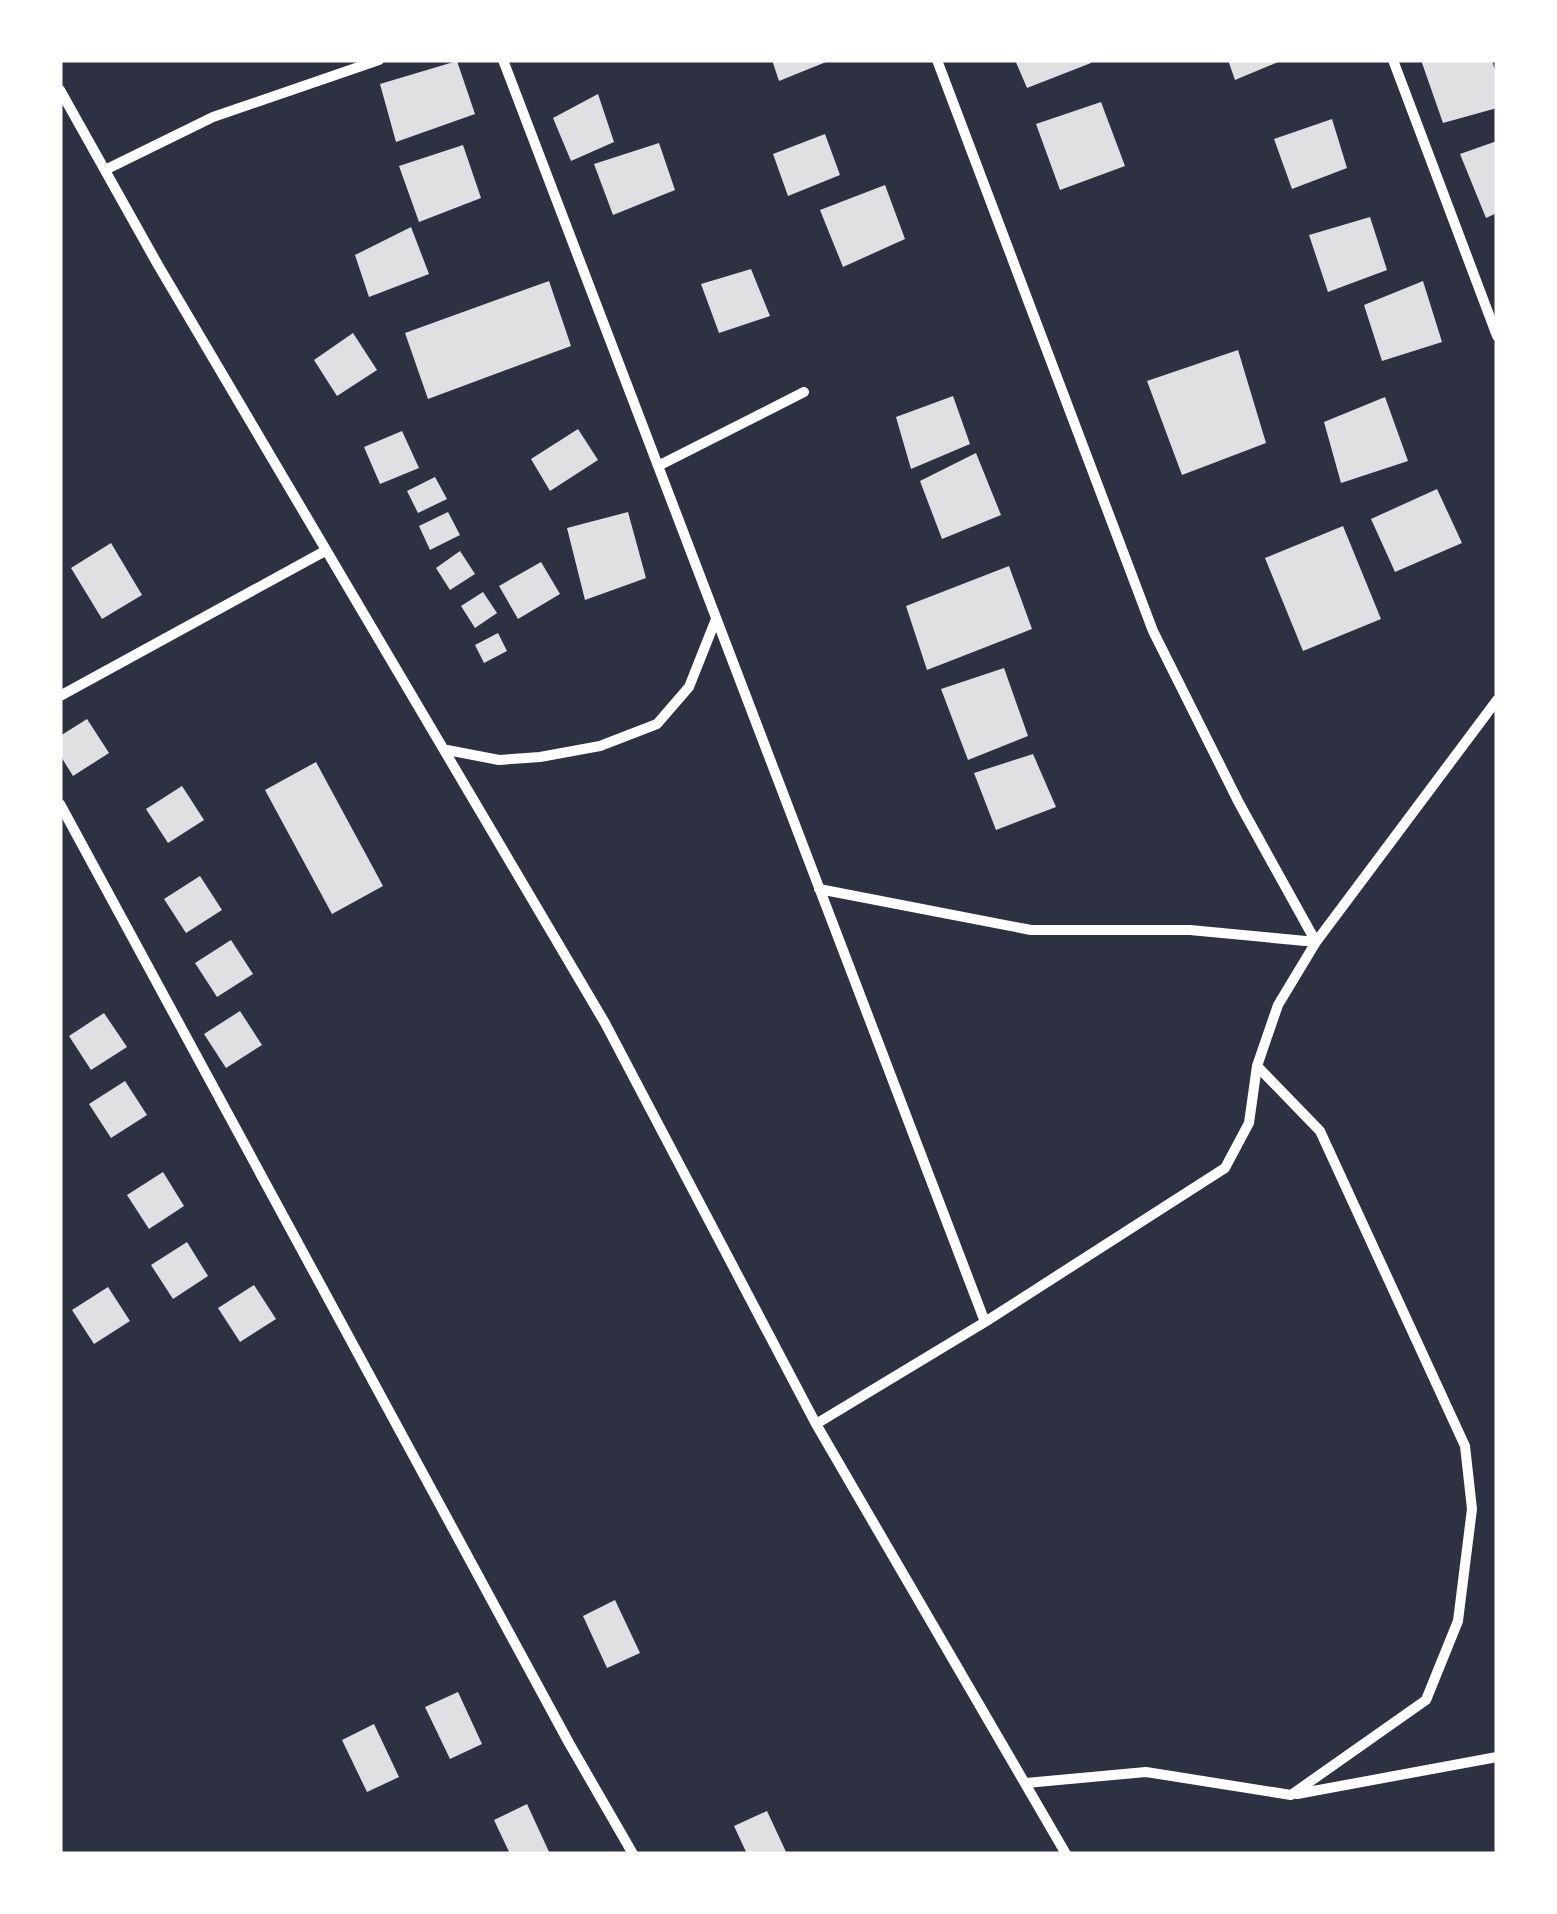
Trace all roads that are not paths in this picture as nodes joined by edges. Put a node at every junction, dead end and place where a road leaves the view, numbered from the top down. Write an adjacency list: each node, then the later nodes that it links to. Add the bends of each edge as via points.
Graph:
1 (379, 60): 6 (street, via 213,117)
2 (503, 60): 9 (street)
3 (937, 60): 17 (street, via 1153,632)
4 (1393, 60): 7 (street)
5 (60, 90): 6 (street)
6 (107, 169): 10 (street)
7 (1497, 336)
8 (804, 392): 9 (street)
9 (658, 466): 11 (street)
10 (326, 551): 12 (street); 14 (street)
11 (716, 618): 14 (street, via 689,687 657,724 600,746 540,757 499,760); 16 (street)
12 (60, 696)
13 (1497, 700): 17 (street)
14 (447, 750): 20 (street, via 605,1024)
15 (60, 804): 24 (street)
16 (819, 889): 17 (street, via 1031,930 1190,930); 19 (street)
17 (1316, 942): 18 (street, via 1278,1004)
18 (1257, 1066): 19 (street, via 1249,1123 1225,1168); 23 (street, via 1320,1131 1464,1446 1472,1510 1458,1621 1426,1700)
19 (984, 1322): 20 (street)
20 (816, 1424): 22 (street)
21 (1497, 1757): 23 (street)
22 (1026, 1783): 23 (street, via 1146,1772); 25 (street)
23 (1291, 1795)
24 (633, 1854)
25 (1066, 1854)

